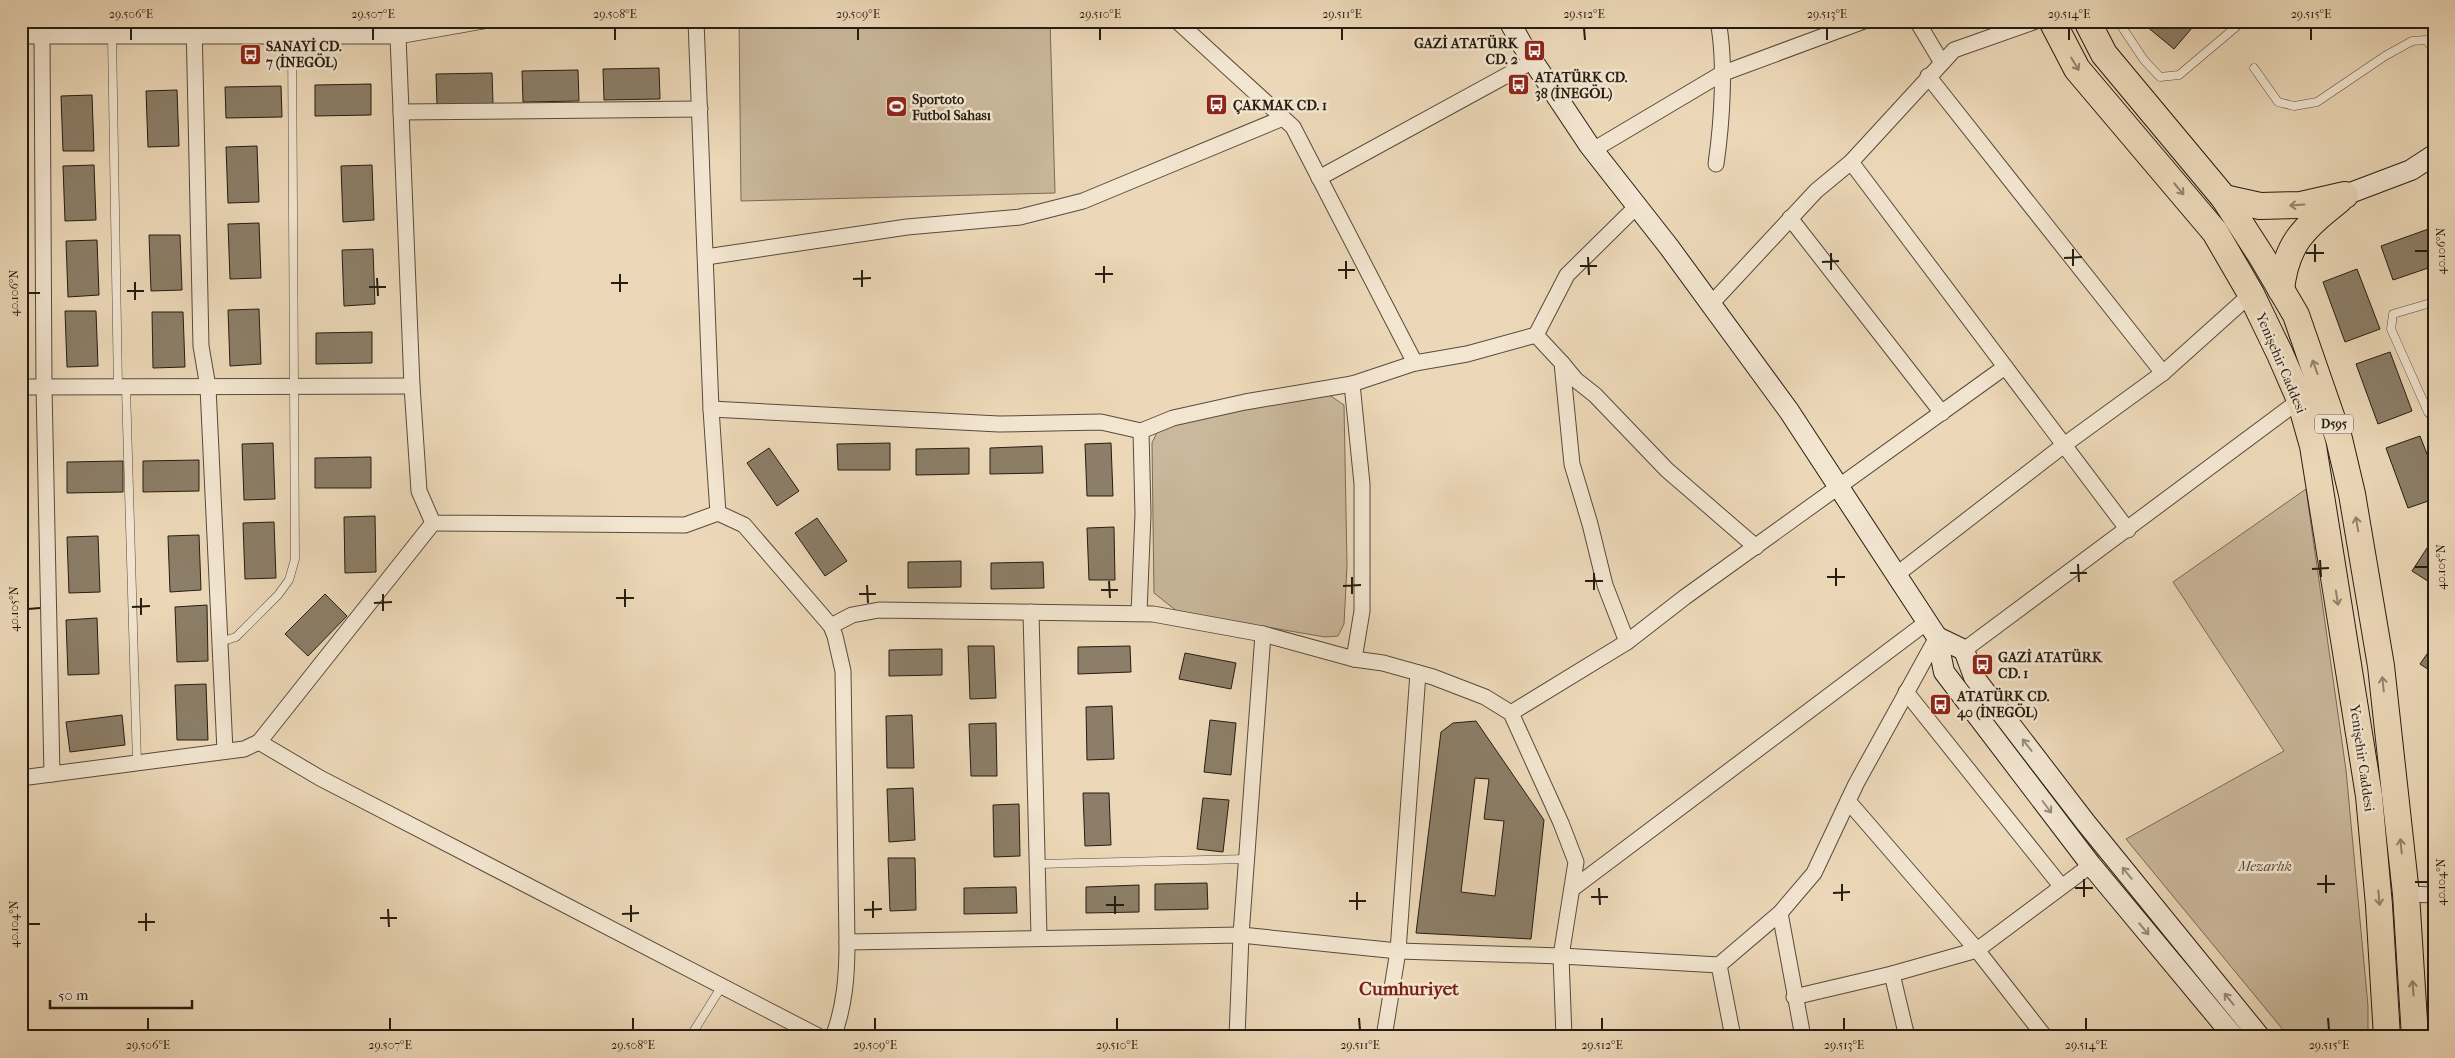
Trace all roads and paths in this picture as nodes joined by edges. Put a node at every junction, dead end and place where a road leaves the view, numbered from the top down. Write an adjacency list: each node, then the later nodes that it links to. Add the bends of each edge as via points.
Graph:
1 (483, 21): 14 (street)
2 (696, 21): 25 (street)
3 (1176, 21): 27 (street)
4 (1509, 21): 20 (street)
5 (1718, 21): 23 (street, via 1722,40)
6 (1864, 21): 23 (street)
7 (1917, 21): 21 (street)
8 (2036, 21): 21 (street, via 1954,50)
9 (2052, 21): 39 (highway, Yenişehir Caddesi / D595, one-way to 39, via 2077,69 2215,232)
10 (2087, 21): 34 (highway, Yenişehir Caddesi / D595, via 2110,62)
11 (2118, 21): 12 (lane, via 2144,60 2160,77 2179,75)
12 (2243, 21)
13 (194, 29): 17 (street); 18 (street); 50 (street, via 202,346)
14 (398, 29): 18 (street); 26 (street)
15 (21, 36): 16 (street)
16 (42, 36): 17 (street); 52 (street)
17 (112, 36): 53 (lane)
18 (292, 36): 51 (lane)
19 (2434, 49): 22 (lane, via 2426,40 2412,41 2317,102 2294,106 2278,102)
20 (1533, 62): 28 (street); 32 (street)
21 (1942, 62): 24 (street)
22 (2254, 68)
23 (1721, 74): 28 (street); 31 (street)
24 (1928, 76): 30 (street); 46 (street)
25 (700, 109): 26 (street); 37 (street)
26 (401, 112): 48 (street)
27 (1283, 118): 32 (street, via 1293,128); 37 (street, via 1083,200 1020,217 906,227)
28 (1593, 150): 35 (street)
29 (2432, 161): 33 (street)
30 (1851, 162): 36 (street); 45 (street)
31 (1716, 164)
32 (1319, 178): 43 (street)
33 (2345, 195): 34 (highway, one-way to 34, via 2301,206 2260,206); 38 (highway, via 2309,224 2293,245 2284,265)
34 (2224, 198): 38 (highway, Yenişehir Caddesi / D595)
35 (1637, 206): 41 (street); 42 (street, via 1567,275)
36 (1790, 218): 41 (street); 56 (street)
37 (706, 257): 55 (street)
38 (2281, 290): 89 (highway, Yenişehir Caddesi / D595, one-way to 38, via 2381,666 2352,494 2321,384 2296,315)
39 (2251, 294): 46 (street); 54 (highway, Yenişehir Caddesi / D595)
40 (2434, 302): 57 (lane, via 2393,314 2391,328)
41 (1710, 304): 60 (street, via 1789,411)
42 (1536, 335): 43 (street, via 1467,354); 44 (street)
43 (1415, 363): 47 (street)
44 (1562, 363): 64 (street, via 1667,470); 72 (street, via 1572,464 1605,585)
45 (2005, 367): 56 (street); 59 (street)
46 (2163, 373): 59 (street)
47 (1352, 384): 58 (street, via 1173,418); 74 (street, via 1362,484 1362,611)
48 (412, 386): 51 (street); 62 (street, via 419,491)
49 (21, 387): 52 (street)
50 (208, 387): 51 (street); 53 (street); 71 (street)
51 (294, 387): 71 (lane, via 293,570 278,595 236,638)
52 (44, 388): 53 (street); 81 (street)
53 (122, 388): 80 (lane)
54 (2300, 400): 63 (street); 102 (highway, Yenişehir Caddesi / D595, one-way to 102, via 2313,446 2369,796)
55 (711, 409): 58 (street, via 999,424 1101,422); 61 (street)
56 (1942, 413): 60 (street)
57 (2434, 419)
58 (1142, 431): 67 (street)
59 (2064, 445): 63 (street); 65 (street)
60 (1839, 488): 64 (street); 65 (street)
61 (718, 513): 62 (street, via 685,525); 68 (street, via 744,525)
62 (433, 523): 78 (street)
63 (2128, 530): 73 (street)
64 (1756, 547): 72 (street)
65 (1896, 575): 69 (street)
66 (1030, 612): 67 (street); 68 (street, via 879,610 852,615); 85 (street)
67 (1139, 613): 70 (street)
68 (831, 626): 94 (street, via 843,671)
69 (1932, 629): 73 (street); 76 (street); 86 (street, one-way to 86, via 1944,672); 88 (street)
70 (1264, 634): 74 (street); 84 (street)
71 (220, 642): 79 (street)
72 (1627, 642): 77 (street)
73 (1964, 650): 114 (street, one-way to 73, via 1992,700 1974,676)
74 (1354, 659): 75 (street)
75 (1418, 673): 77 (street, via 1484,697); 96 (street)
76 (1906, 692): 83 (street); 87 (street)
77 (1511, 713): 88 (street, via 1576,862)
78 (260, 742): 79 (street, via 244,749); 100 (street, via 320,778)
79 (225, 751): 80 (street)
80 (137, 763): 81 (street)
81 (52, 774): 82 (street)
82 (21, 778)
83 (1848, 801): 91 (street, via 1814,873); 95 (street)
84 (1247, 859): 85 (lane); 92 (street)
85 (1038, 864): 93 (street)
86 (2091, 865): 87 (street); 113 (street, one-way to 113)
87 (2061, 886): 95 (street)
88 (1572, 889): 97 (street)
89 (2406, 894): 90 (street); 115 (highway, Yenişehir Caddesi / D595, one-way to 89)
90 (2434, 895)
91 (1780, 913): 98 (street); 101 (street)
92 (1241, 935): 93 (street); 96 (street); 106 (street)
93 (1039, 937): 94 (street)
94 (847, 942): 105 (street, via 846,980 840,1020)
95 (1977, 950): 99 (street); 112 (street)
96 (1398, 951): 97 (street); 107 (street)
97 (1561, 956): 98 (street); 108 (street)
98 (1719, 965): 109 (street)
99 (1892, 974): 101 (street); 111 (street)
100 (722, 986): 103 (lane); 104 (street)
101 (1794, 997): 110 (street)
102 (2386, 1034)
103 (690, 1037)
104 (820, 1037)
105 (833, 1037)
106 (1237, 1037)
107 (1384, 1037)
108 (1564, 1037)
109 (1733, 1037)
110 (1803, 1037)
111 (1907, 1037)
112 (2045, 1037)
113 (2234, 1037)
114 (2260, 1037)
115 (2415, 1037)

